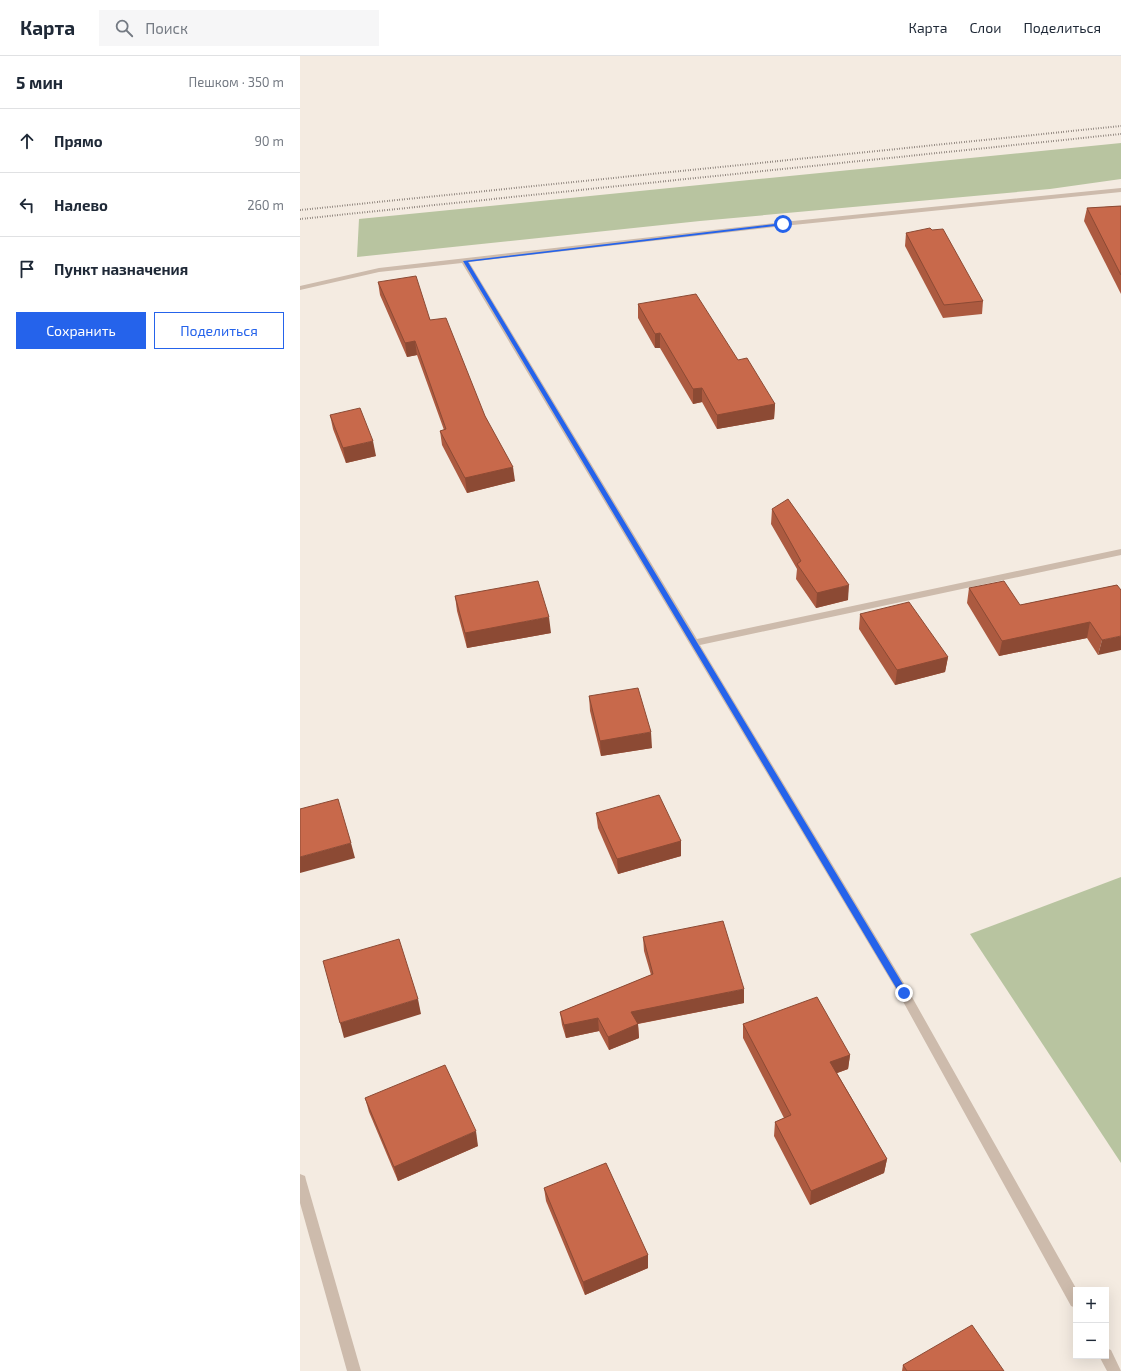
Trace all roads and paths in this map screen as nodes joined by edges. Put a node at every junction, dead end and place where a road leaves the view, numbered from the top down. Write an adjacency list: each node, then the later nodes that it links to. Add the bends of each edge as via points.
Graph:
1 (1121, 190): 2 (street, via 783,224)
2 (465, 261): 3 (street, via 379,270); 5 (street)
3 (300, 288)
4 (1121, 552): 5 (street)
5 (694, 643): 7 (street, via 904,993)
6 (300, 1180): 9 (street)
7 (1073, 1296)
8 (1108, 1359): 10 (street)
9 (354, 1371)
10 (1115, 1371)

